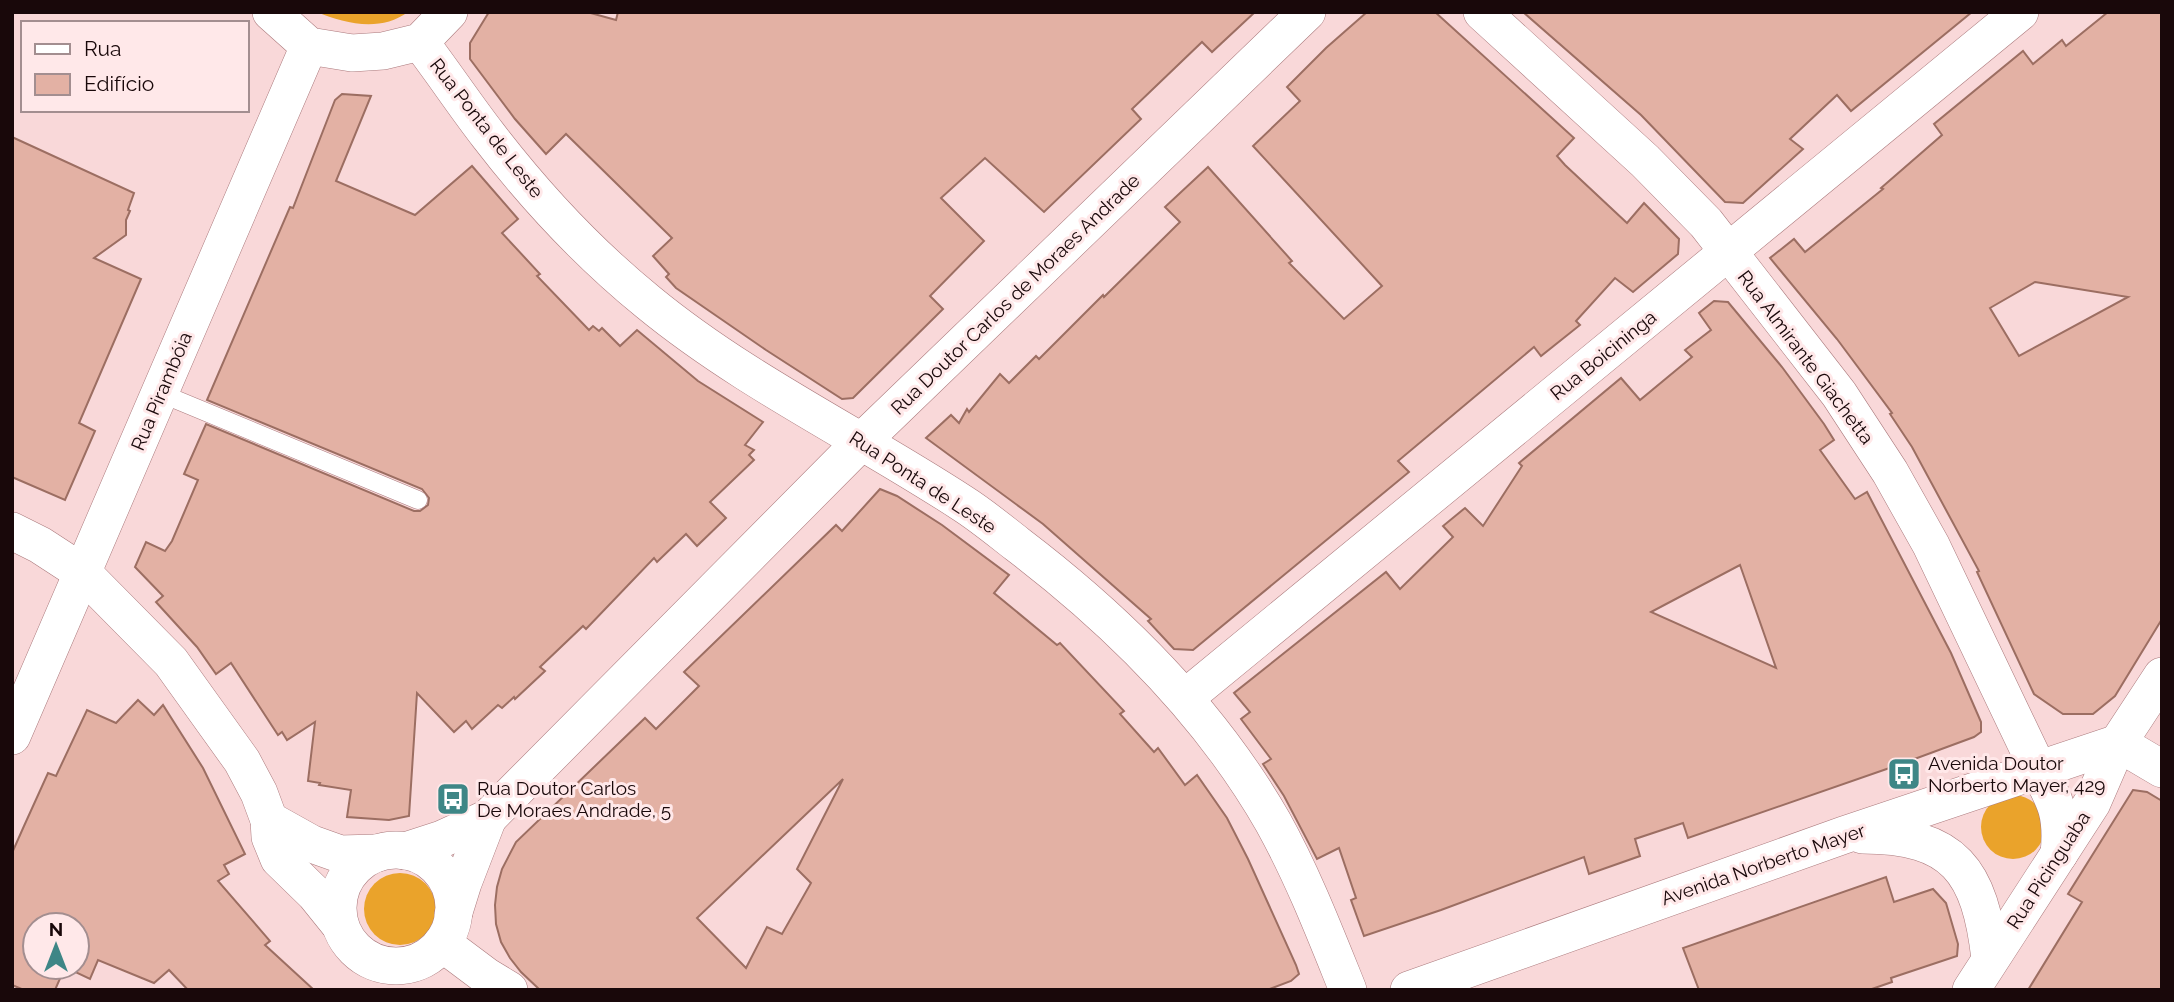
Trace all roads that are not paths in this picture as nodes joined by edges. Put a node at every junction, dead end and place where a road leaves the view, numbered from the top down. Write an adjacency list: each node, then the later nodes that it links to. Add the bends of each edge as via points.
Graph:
1 (271, 12): 7 (street)
2 (449, 12): 6 (street)
3 (1307, 12): 10 (street, Rua Doutor Carlos de Moraes Andrade)
4 (1482, 12): 8 (street, Rua Almirante Giachetta, via 1645,161 1706,223)
5 (2020, 12): 8 (street, Rua Boicininga)
6 (419, 42): 7 (street, via 352,53); 10 (street, Rua Ponta de Leste, via 488,136 599,258 705,345)
7 (309, 46): 9 (street, Rua Pirambóia)
8 (1728, 253): 15 (street, Rua Boicininga); 18 (street, Rua Almirante Giachetta, via 1839,394 1890,472 1931,545)
9 (160, 393): 11 (lane); 13 (street, Rua Pirambóia)
10 (861, 442): 15 (street, Rua Ponta de Leste, via 965,505 1084,596); 20 (street, Rua Doutor Carlos de Moraes Andrade)
11 (418, 500)
12 (12, 531): 13 (street)
13 (83, 573): 16 (street, Rua Pirambóia); 21 (street, via 170,662 242,761)
14 (2162, 676): 17 (street, Rua Picinguaba)
15 (1185, 698): 29 (street, Rua Ponta de Leste, via 1229,754 1272,822 1311,898)
16 (12, 736)
17 (2118, 743): 18 (street, Avenida Norberto Mayer); 19 (street); 24 (street, Rua Picinguaba, via 2092,803)
18 (2038, 769): 22 (street, Avenida Norberto Mayer); 24 (street, Rua Almirante Giachetta, via 2056,803 2062,831)
19 (2162, 769)
20 (488, 818): 23 (street, Rua Doutor Carlos de Moraes Andrade, via 442,839); 26 (street, Rua Doutor Carlos de Moraes Andrade)
21 (269, 820): 23 (street, via 312,844 340,853); 25 (street, via 279,859)
22 (1844, 835): 27 (street, via 1904,838 1944,852 1960,866 1980,903); 30 (street, Avenida Norberto Mayer)
23 (391, 852): 25 (street, via 354,868 345,879 338,902); 26 (street, via 430,861 442,872 453,899)
24 (2059, 853): 27 (street, Rua Picinguaba)
25 (340, 925): 26 (street, via 358,951 386,965 417,961 431,953)
26 (448, 929): 28 (street, via 486,976)
27 (1990, 959): 31 (street, Rua Picinguaba)
28 (509, 990)
29 (1348, 990)
30 (1409, 990)
31 (1971, 990)

